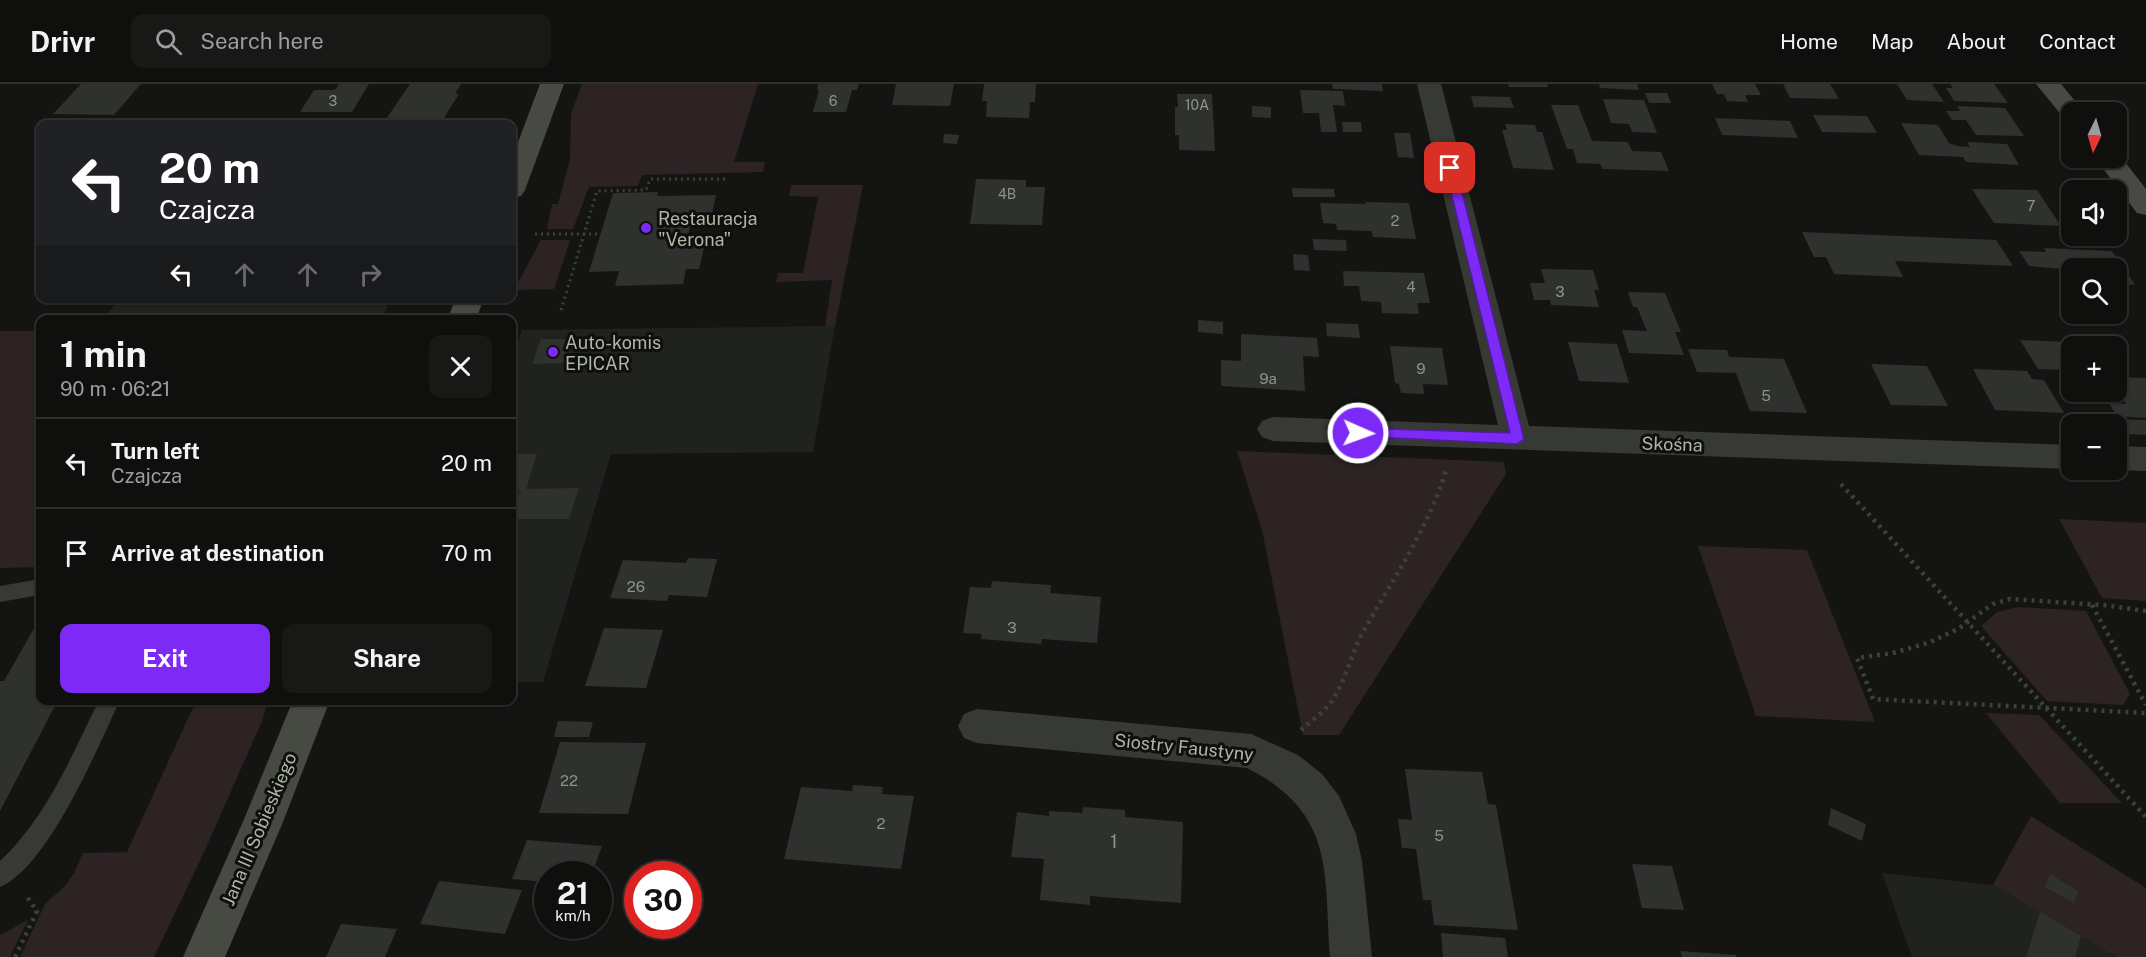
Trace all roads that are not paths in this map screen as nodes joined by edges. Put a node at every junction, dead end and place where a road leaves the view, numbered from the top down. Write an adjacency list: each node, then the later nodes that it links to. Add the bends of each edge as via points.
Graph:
1 (552, 84): 6 (street)
2 (1429, 84): 9 (street)
3 (2048, 84): 4 (street)
4 (2063, 102)
5 (2116, 168): 7 (street)
6 (516, 179)
7 (2146, 207)
8 (1273, 429): 9 (street, Skośna)
9 (1517, 439): 10 (street, Skośna)
10 (2061, 457)
11 (2127, 458): 12 (street)
12 (2146, 459)
13 (36, 588): 14 (lane)
14 (0, 594)
15 (107, 705): 18 (lane, via 48,822 29,849)
16 (310, 705): 19 (street, Jana III Sobieskiego)
17 (977, 726): 20 (street, Siostry Faustyny, via 1251,751 1276,761 1302,779 1322,802 1334,825 1341,849)
18 (4, 872)
19 (204, 957)
20 (1351, 957)

